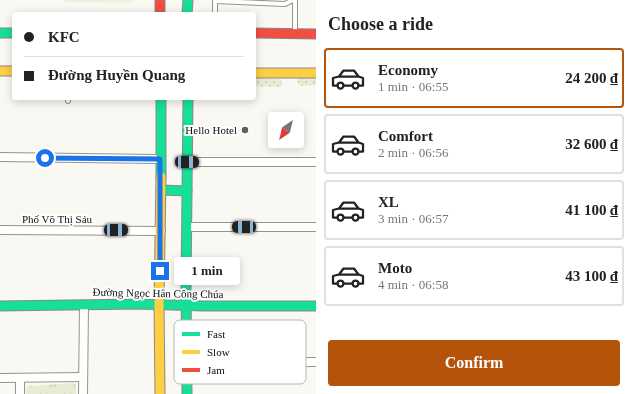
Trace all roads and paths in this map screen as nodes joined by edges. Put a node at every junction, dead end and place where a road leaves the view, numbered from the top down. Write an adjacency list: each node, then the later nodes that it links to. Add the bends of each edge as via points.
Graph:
1 (160, 0): 5 (street)
2 (188, 0): 6 (street)
3 (215, 0): 4 (lane, via 285,4); 7 (lane)
4 (294, 0): 11 (lane)
5 (160, 12)
6 (187, 12)
7 (215, 12)
8 (12, 33): 10 (street)
9 (256, 33): 11 (street)
10 (0, 34)
11 (295, 34): 12 (street)
12 (316, 34)
13 (0, 71): 14 (street)
14 (12, 71)
15 (256, 73): 16 (street)
16 (316, 73)
17 (160, 100): 20 (street)
18 (188, 100): 21 (street)
19 (0, 158): 20 (street)
20 (160, 159): 23 (street)
21 (187, 162): 22 (street); 24 (street)
22 (316, 162)
23 (161, 190): 24 (street); 28 (street)
24 (187, 191): 25 (street)
25 (187, 227): 26 (street); 32 (street)
26 (316, 227)
27 (0, 230): 28 (street, Phố Võ Thị Sáu)
28 (161, 231): 30 (street)
29 (84, 304): 30 (street, Đường Ngọc Hân Công Chúa); 31 (street, Đường Ngọc Hân Công Chúa); 37 (street)
30 (159, 304): 32 (street, Đường Ngọc Hân Công Chúa); 42 (street)
31 (0, 306)
32 (186, 306): 33 (street, Đường Ngọc Hân Công Chúa); 34 (street)
33 (316, 306)
34 (186, 320)
35 (306, 362): 36 (street)
36 (316, 362)
37 (83, 377): 39 (street); 41 (street)
38 (0, 378): 39 (street)
39 (20, 378): 40 (street)
40 (20, 394)
41 (83, 394)
42 (160, 394)

